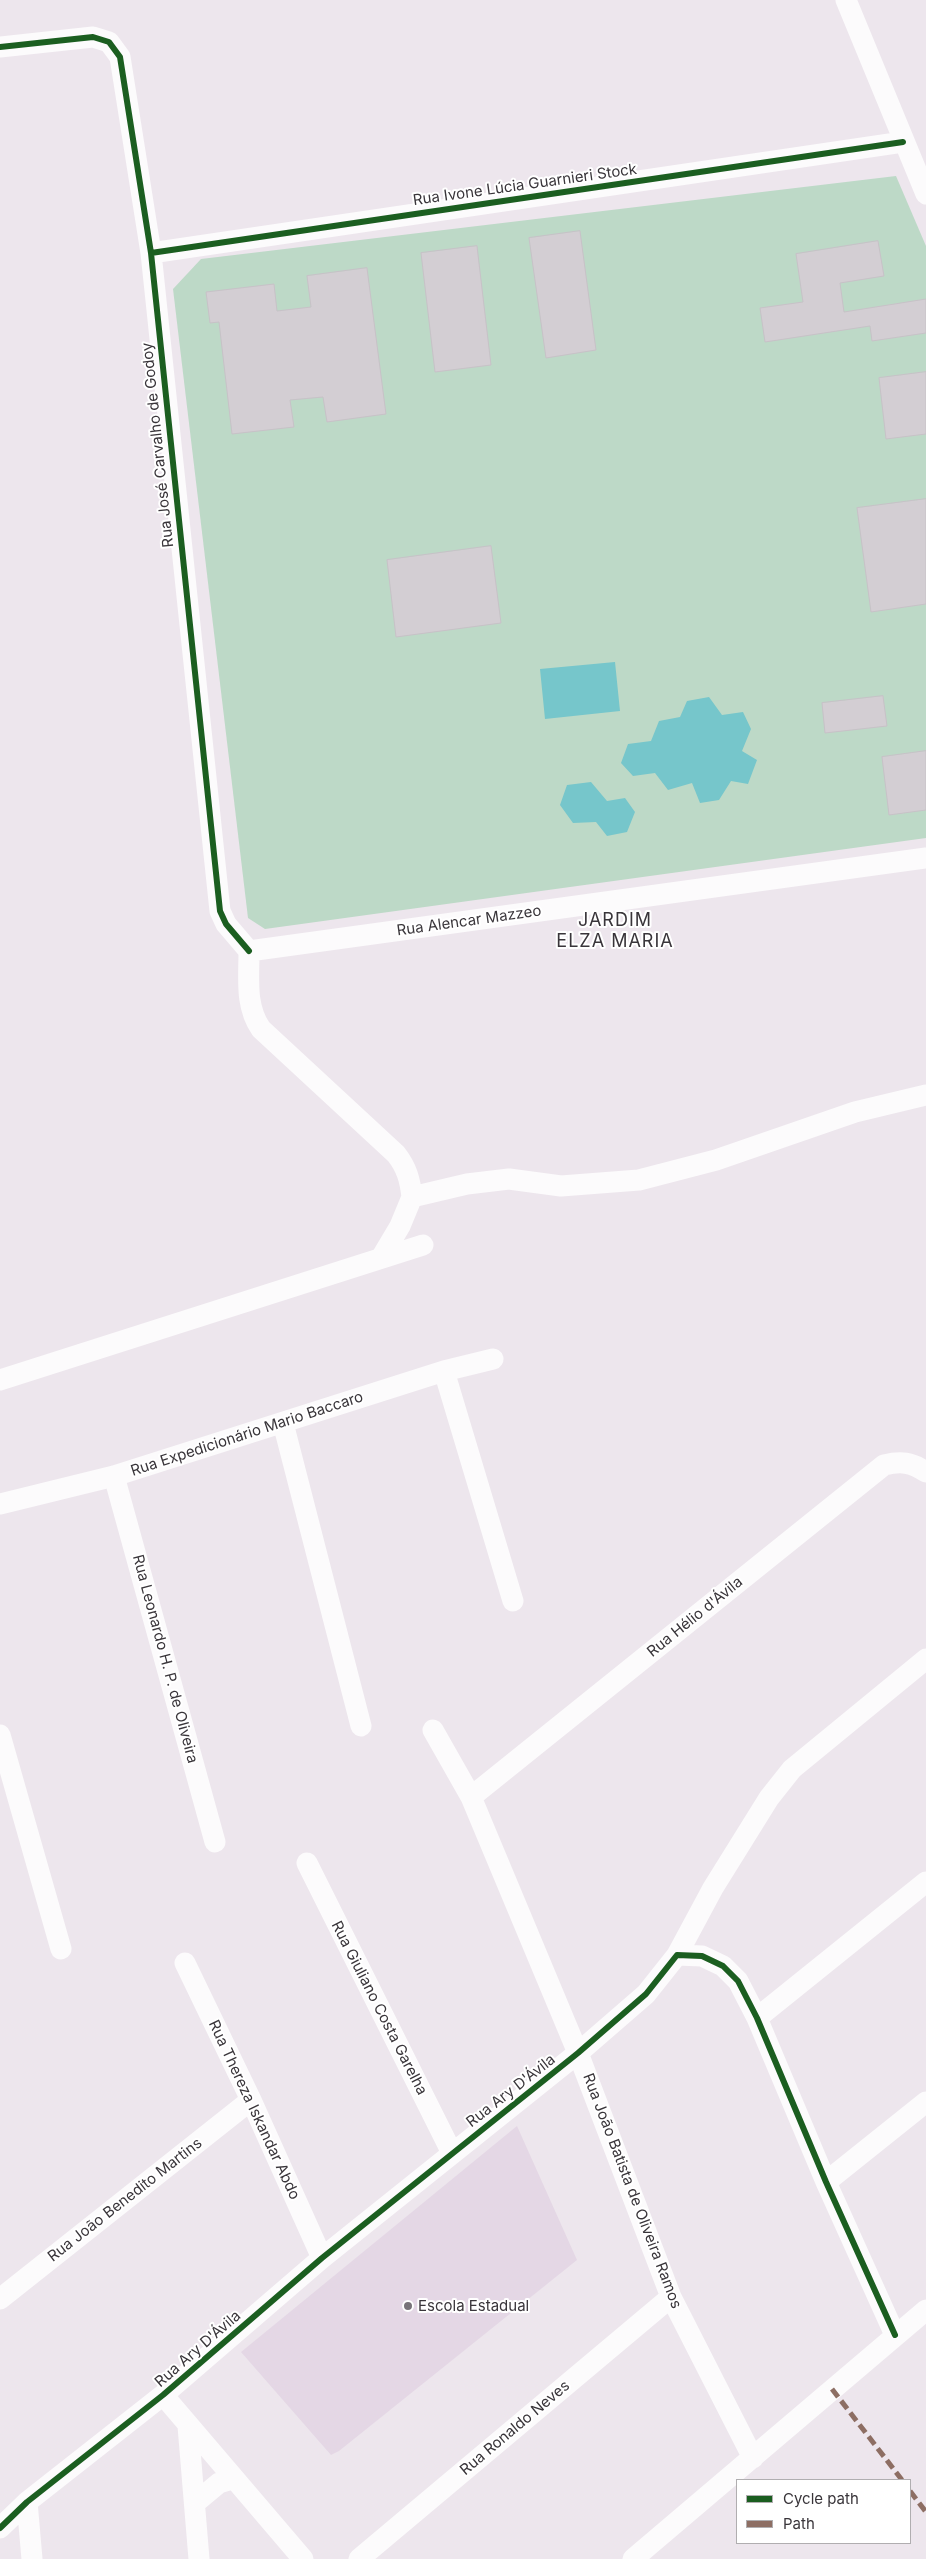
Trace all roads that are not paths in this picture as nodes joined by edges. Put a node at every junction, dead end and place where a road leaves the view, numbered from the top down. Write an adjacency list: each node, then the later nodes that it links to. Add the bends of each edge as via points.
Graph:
1 (846, 0): 3 (street)
2 (0, 47): 5 (street, Rua José Carvalho de Godoy, via 93,37 109,42 120,57)
3 (903, 142): 4 (street); 5 (street, Rua Ivone Lúcia Guarnieri Stock)
4 (926, 194)
5 (151, 253): 7 (street, Rua José Carvalho de Godoy, via 220,911 226,924)
6 (926, 858): 7 (street, Rua Alencar Mazzeo)
7 (249, 951): 9 (street, via 249,1004 254,1019 396,1154 405,1165)
8 (926, 1095): 9 (street, via 855,1112 716,1160 639,1180 561,1186 509,1179 467,1184)
9 (412, 1197): 11 (street)
10 (422, 1245): 11 (street)
11 (381, 1258): 14 (street)
12 (493, 1359): 13 (street, Rua Expedicionário Mario Baccaro)
13 (444, 1371): 15 (street, Rua Expedicionário Mario Baccaro); 19 (street)
14 (0, 1380)
15 (282, 1423): 17 (street, Rua Expedicionário Mario Baccaro); 21 (street)
16 (926, 1472): 24 (street, Rua Hélio d'Ávila, via 914,1464 884,1464)
17 (114, 1476): 18 (street, Rua Expedicionário Mario Baccaro); 25 (street, Rua Leonardo H. P. de Oliveira)
18 (0, 1504)
19 (513, 1602)
20 (926, 1659): 29 (street, via 792,1769 769,1798 713,1888)
21 (361, 1726)
22 (433, 1730): 24 (street, Rua João Batista de Oliveira Ramos)
23 (0, 1735): 28 (street)
24 (471, 1797): 32 (street, Rua João Batista de Oliveira Ramos)
25 (215, 1842)
26 (307, 1863): 35 (street, Rua Giuliano Costa Garelha)
27 (926, 1882): 31 (street)
28 (61, 1949)
29 (677, 1955): 31 (street, via 702,1956 723,1966 738,1981); 32 (street, Rua Ary D'Ávila, via 646,1994)
30 (185, 1963): 33 (street, Rua Thereza Iskandar Abdo)
31 (757, 2018): 36 (street)
32 (578, 2054): 35 (street, Rua Ary D'Ávila); 38 (street, Rua João Batista de Oliveira Ramos)
33 (251, 2100): 37 (street, Rua Thereza Iskandar Abdo); 39 (street, Rua João Benedito Martins)
34 (926, 2102): 36 (street)
35 (452, 2153): 37 (street, Rua Ary D'Ávila)
36 (826, 2182): 41 (street)
37 (322, 2258): 42 (street, Rua Ary D'Ávila)
38 (671, 2297): 44 (street, Rua João Batista de Oliveira Ramos); 52 (street, Rua Ronaldo Neves)
39 (0, 2299)
40 (926, 2310): 41 (street)
41 (895, 2335): 44 (street)
42 (163, 2395): 43 (street); 46 (street, Rua Ary D'Ávila)
43 (188, 2426): 45 (street); 47 (street)
44 (753, 2458): 53 (street)
45 (232, 2479): 47 (street, via 219,2483); 51 (street)
46 (27, 2502): 48 (street, Rua Ary D'Ávila); 49 (street)
47 (194, 2504): 50 (street)
48 (0, 2528)
49 (32, 2559)
50 (199, 2559)
51 (303, 2559)
52 (359, 2559)
53 (633, 2559)

